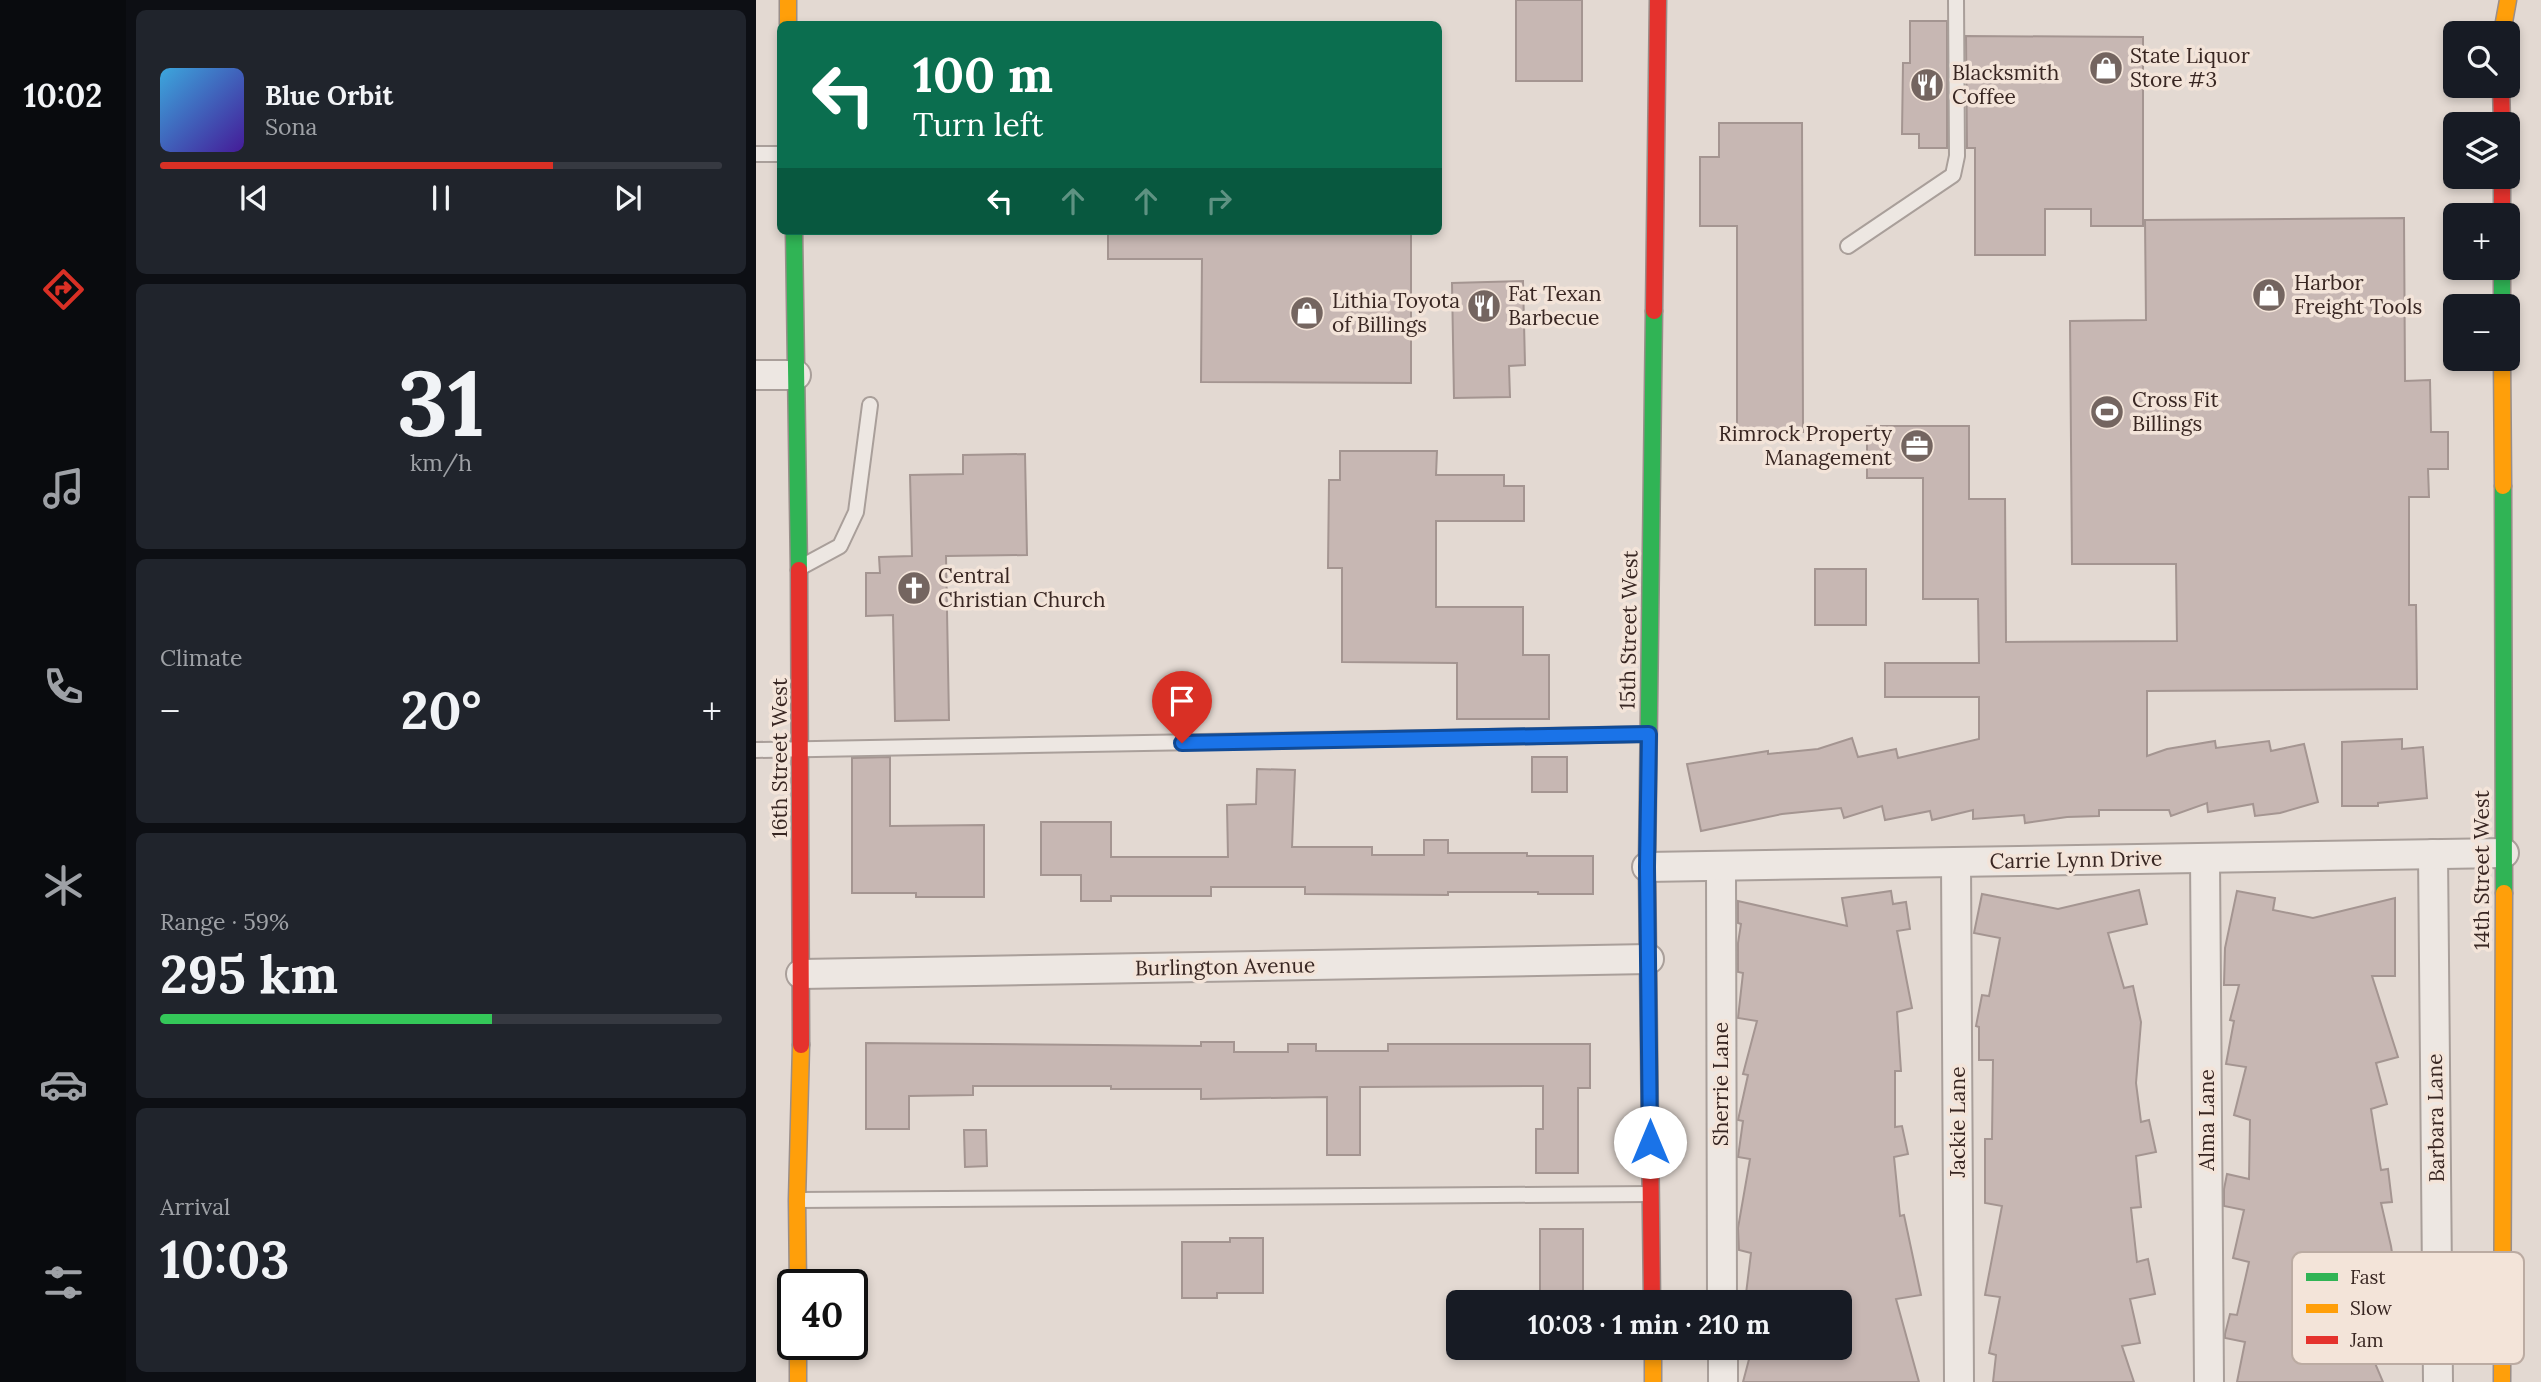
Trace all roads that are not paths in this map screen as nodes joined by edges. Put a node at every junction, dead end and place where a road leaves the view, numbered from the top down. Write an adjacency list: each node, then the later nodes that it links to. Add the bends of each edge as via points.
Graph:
1 (788, 0): 6 (street)
2 (1658, 0): 17 (street, 15th Street West)
3 (1945, 0): 5 (lane)
4 (2508, 0): 7 (street)
5 (1956, 8): 11 (lane, via 1957,156 1953,175)
6 (788, 21)
7 (2504, 21)
8 (756, 154): 9 (lane)
9 (777, 154)
10 (794, 235): 14 (street, 16th Street West)
11 (1848, 246)
12 (2502, 371): 20 (street, 14th Street West)
13 (756, 375): 14 (street)
14 (796, 375): 16 (street, 16th Street West)
15 (870, 404): 16 (lane, via 856,512 840,546)
16 (799, 568): 19 (street, 16th Street West)
17 (1649, 734): 19 (lane); 25 (street, 15th Street West)
18 (756, 750): 19 (lane)
19 (801, 750): 27 (street, 16th Street West)
20 (2504, 853): 21 (street, Carrie Lynn Drive); 31 (street, 14th Street West)
21 (2433, 854): 22 (street, Carrie Lynn Drive); 30 (street, Barbara Lane)
22 (2205, 858): 23 (street, Carrie Lynn Drive); 44 (street, Alma Lane)
23 (1956, 862): 24 (street, Carrie Lynn Drive); 43 (street, Jackie Lane)
24 (1721, 866): 25 (street, Carrie Lynn Drive); 34 (street, Sherrie Lane)
25 (1647, 867): 26 (street, 15th Street West)
26 (1648, 959): 27 (street, Burlington Avenue); 28 (street, 15th Street West)
27 (801, 974): 29 (street, 16th Street West)
28 (1651, 1194): 29 (lane); 33 (street, 15th Street West)
29 (797, 1200): 32 (street, 16th Street West)
30 (2437, 1252)
31 (2502, 1252)
32 (797, 1269)
33 (1652, 1290)
34 (1722, 1290)
35 (798, 1360): 40 (street)
36 (1653, 1360): 41 (street)
37 (1723, 1360): 42 (street)
38 (2438, 1364): 45 (street, Barbara Lane)
39 (2502, 1364): 46 (street, 14th Street West)
40 (798, 1382)
41 (1653, 1382)
42 (1723, 1382)
43 (1959, 1382)
44 (2209, 1382)
45 (2438, 1382)
46 (2502, 1382)

